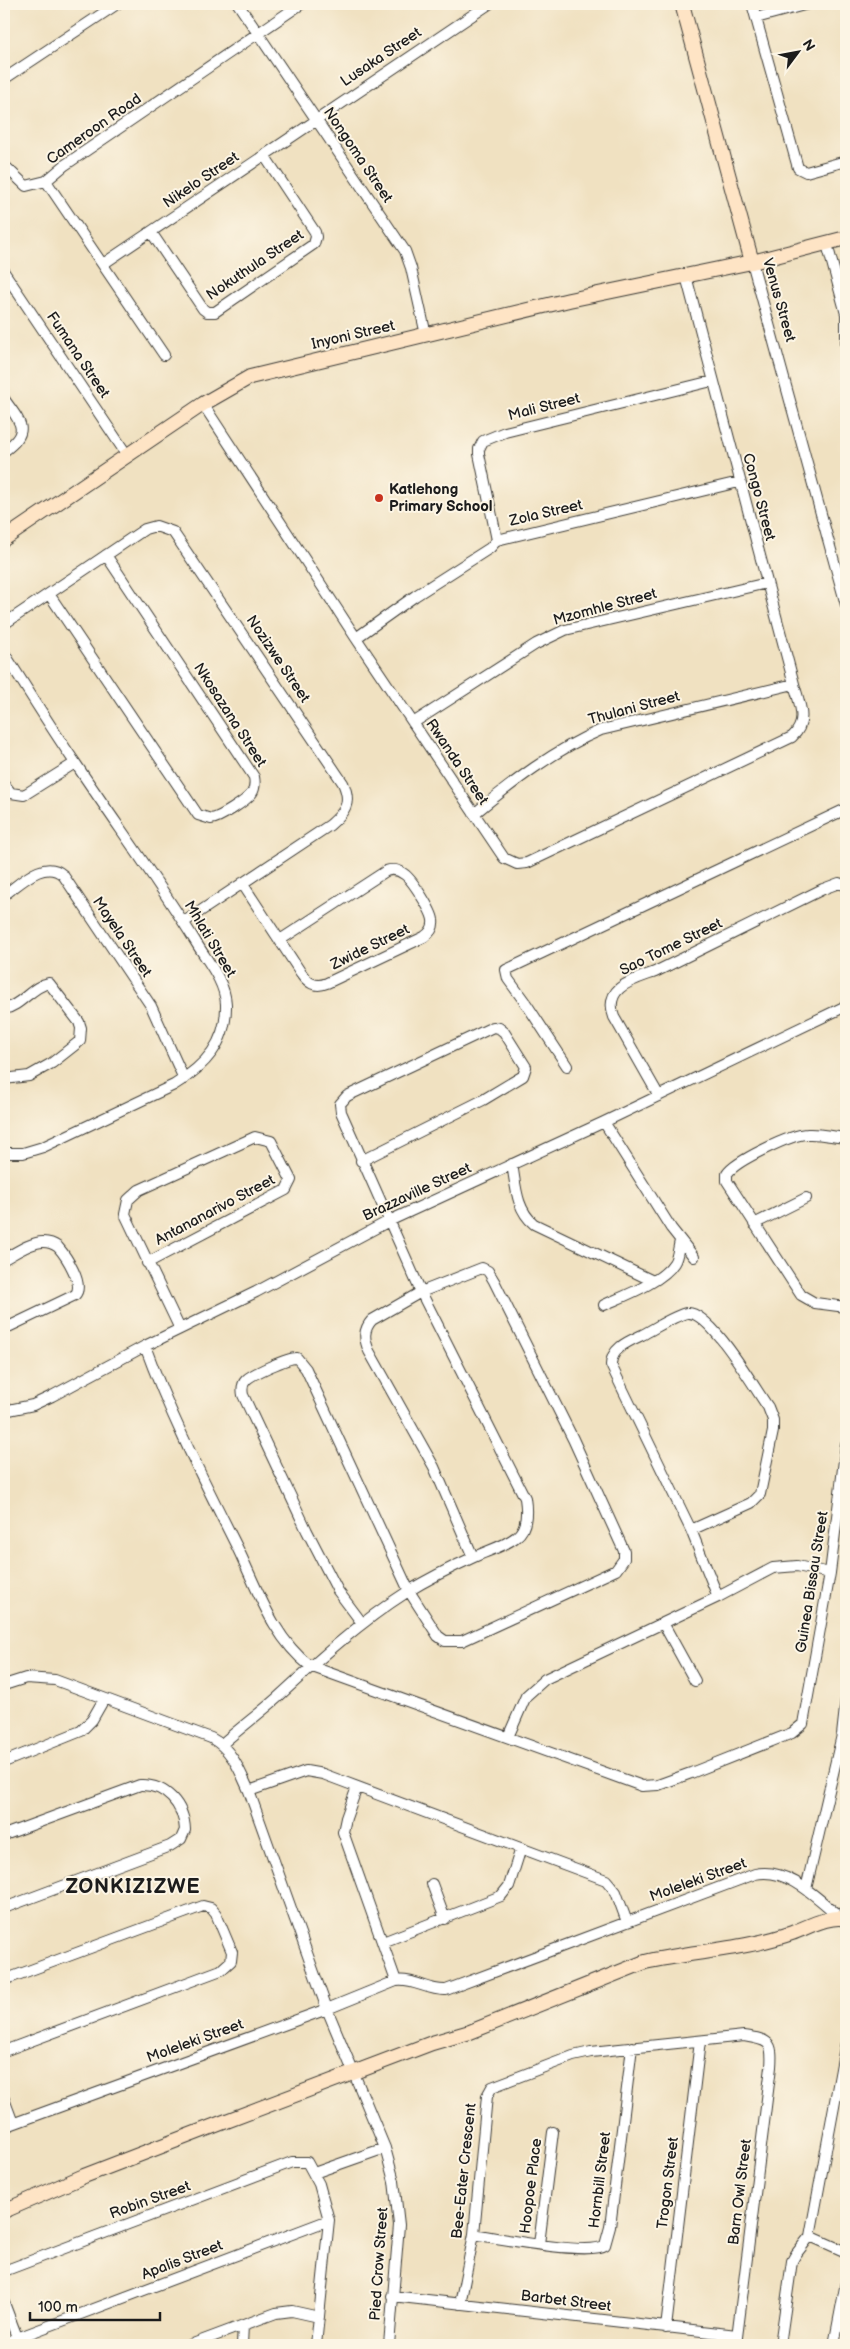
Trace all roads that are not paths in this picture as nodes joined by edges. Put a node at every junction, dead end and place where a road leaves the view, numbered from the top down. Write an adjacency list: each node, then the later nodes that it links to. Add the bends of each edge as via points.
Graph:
1 (117, 4): 10 (street)
2 (238, 4): 9 (street, Nongoma Street)
3 (301, 4): 9 (street)
4 (488, 4): 11 (street, Lusaka Street)
5 (682, 4): 19 (street, Venus Street)
6 (752, 4): 8 (street)
7 (808, 4): 8 (street)
8 (756, 18): 13 (street, via 798,168 806,172)
9 (258, 33): 11 (street, Nongoma Street); 15 (street, Cameroon Road)
10 (4, 79)
11 (316, 119): 12 (street, Nikelo Street); 24 (street, Nongoma Street, via 405,251 412,268)
12 (264, 155): 16 (street, Nikelo Street); 16 (street, Nokuthula Street, via 315,232 316,240 215,312 207,312 203,308)
13 (846, 161)
14 (4, 165): 15 (street, via 26,186)
15 (46, 181): 20 (street, Cameroon Road)
16 (151, 232): 20 (street, Nikelo Street)
17 (846, 238): 18 (street, Inyoni Street)
18 (827, 244): 19 (street, Inyoni Street); 23 (street)
19 (752, 262): 22 (street, Inyoni Street); 38 (street, Venus Street)
20 (103, 264): 26 (street, Cameroon Road)
21 (4, 272): 31 (street, Fumana Street)
22 (686, 276): 24 (street, Inyoni Street); 27 (street, Congo Street)
23 (846, 314): 25 (street)
24 (426, 335): 29 (street, Inyoni Street, via 264,373 236,383)
25 (846, 351)
26 (164, 355)
27 (712, 381): 32 (street, Congo Street); 34 (street, Mali Street, via 505,432 483,441 479,454)
28 (4, 398): 30 (street, via 20,422 21,431 17,442)
29 (203, 404): 31 (street, Inyoni Street); 40 (street, Rwanda Street)
30 (4, 451)
31 (127, 455): 33 (street, Inyoni Street)
32 (740, 482): 34 (street, Zola Street); 36 (street, Congo Street)
33 (4, 539)
34 (497, 540): 40 (street, Zola Street, via 490,548)
35 (106, 555): 37 (street, Nozizwe Street); 37 (street, Nkosazana Street, via 254,777 251,794 226,813 211,819 198,815); 49 (street, Nozizwe Street, via 145,529 156,526 173,532 346,790 343,813 330,825)
36 (767, 583): 42 (street, Congo Street); 43 (street, Mzomhle Street, via 565,630 536,644)
37 (49, 594): 39 (street, Nozizwe Street)
38 (846, 605)
39 (4, 624)
40 (356, 638): 43 (street, Rwanda Street)
41 (4, 653): 45 (street, Mhlati Street)
42 (794, 684): 44 (street, Congo Street); 48 (street, Thulani Street, via 601,730 530,770)
43 (413, 723): 48 (street, Rwanda Street)
44 (801, 726): 48 (street, Rwanda Street, via 792,737 527,863 517,864 504,858)
45 (75, 763): 46 (street, via 24,795 11,793); 52 (street, Mhlati Street)
46 (4, 784)
47 (846, 809): 56 (street, via 506,970 508,980)
48 (474, 814)
49 (242, 883): 52 (street, Nozizwe Street); 53 (street, Zwide Street)
50 (846, 886): 59 (street, Sao Tome Street, via 839,883 823,889 616,991 611,1003 614,1017)
51 (4, 895): 58 (street, Mayela Street, via 44,869 54,869 63,875 150,1006)
52 (184, 922): 58 (street, Mhlati Street, via 221,982 226,1005 224,1027 209,1059)
53 (280, 940): 53 (street, Zwide Street, via 306,979 320,986 424,937 430,932 433,921 406,875 386,870)
54 (846, 1008): 59 (street, Brazzaville Street)
55 (4, 1009): 57 (street, via 49,983 79,1022 81,1036 75,1046 52,1063 28,1076)
56 (567, 1066)
57 (4, 1079)
58 (184, 1079): 62 (street, Mhlati Street, via 44,1147 22,1153)
59 (658, 1096): 60 (street, Brazzaville Street)
60 (604, 1122): 64 (street, Brazzaville Street); 68 (street)
61 (846, 1138): 67 (street, via 793,1136 730,1170 727,1181)
62 (4, 1153)
63 (361, 1161): 63 (street, via 341,1112 342,1100 493,1027 504,1032 526,1067 523,1076 484,1100); 66 (street)
64 (512, 1164): 66 (street, Brazzaville Street); 72 (street, via 521,1208 534,1224)
65 (806, 1198): 67 (street)
66 (389, 1221): 73 (street); 76 (street, Brazzaville Street)
67 (754, 1224): 75 (street, via 801,1295 815,1303)
68 (680, 1241): 69 (street); 72 (street, via 673,1265)
69 (694, 1257)
70 (4, 1258): 77 (street, via 37,1243 52,1244 60,1250 77,1278 79,1288 75,1295)
71 (147, 1263): 71 (street, Antananarivo Street, via 125,1214 125,1206 131,1196 255,1137 271,1141 291,1180 286,1190); 76 (street, Antananarivo Street)
72 (653, 1281): 74 (street)
73 (421, 1292): 82 (street, via 525,1498 526,1516 516,1538); 82 (street, via 372,1320 364,1336 434,1467); 84 (street, via 475,1269 482,1268 490,1273 573,1439 624,1554 616,1570 462,1641 451,1642 438,1636)
74 (604, 1305)
75 (846, 1307)
76 (180, 1329): 78 (street, Brazzaville Street)
77 (4, 1330)
78 (145, 1346): 79 (street, Brazzaville Street, via 34,1405); 88 (street, via 184,1440 274,1622 290,1648)
79 (4, 1411)
80 (846, 1444): 83 (street, Guinea Bissau Street)
81 (691, 1530): 81 (street, via 611,1365 612,1358 623,1344 686,1313 699,1316 712,1328 768,1407 773,1420 760,1494 751,1502); 85 (street)
82 (473, 1557): 84 (street)
83 (830, 1573): 85 (street, via 782,1566); 93 (street, Guinea Bissau Street, via 803,1724 792,1732 650,1787)
84 (409, 1590): 86 (street); 86 (street, via 301,1361 288,1358 247,1379 242,1391 248,1407 338,1591)
85 (718, 1597): 87 (street)
86 (362, 1623): 88 (street)
87 (664, 1623): 89 (street); 93 (street, via 542,1681 526,1696)
88 (310, 1666): 93 (street); 95 (street)
89 (695, 1682)
90 (4, 1683): 91 (street, via 26,1678 55,1680)
91 (104, 1699): 95 (street); 96 (street, via 92,1720 81,1731)
92 (846, 1700): 94 (street)
93 (508, 1736)
94 (844, 1737): 102 (street)
95 (222, 1744): 98 (street, Pied Crow Street, via 236,1763)
96 (4, 1762)
97 (357, 1787): 98 (street, via 316,1771 306,1771); 100 (street); 107 (street, via 344,1832)
98 (249, 1791): 110 (street, Pied Crow Street)
99 (4, 1835): 103 (street, via 140,1785 161,1789 171,1796 185,1830 181,1839 170,1846)
100 (521, 1848): 105 (street, via 509,1886 501,1896); 106 (street, via 609,1882)
101 (432, 1884): 105 (street)
102 (806, 1889): 104 (street, Moleleki Street); 106 (street, Moleleki Street, via 764,1872)
103 (4, 1908)
104 (843, 1918): 116 (street, via 766,1942 645,1962 501,2020)
105 (445, 1919): 107 (street)
106 (627, 1922): 109 (street, Moleleki Street, via 446,1990)
107 (383, 1942): 109 (street)
108 (4, 1980): 115 (street, via 203,1906 216,1914 232,1952 231,1961 221,1970)
109 (396, 1981): 110 (street, Moleleki Street)
110 (327, 2009): 116 (street, Pied Crow Street); 118 (street, Moleleki Street)
111 (700, 2041): 113 (street, Bee-Eater Crescent, via 744,2036 762,2039); 114 (street, Bee-Eater Crescent); 135 (street, Trogon Street)
112 (846, 2042): 125 (street)
113 (769, 2044): 136 (street, Barn Owl Street, via 772,2068)
114 (632, 2047): 124 (street, Bee-Eater Crescent, via 572,2056 489,2090); 126 (street, Hornbill Street, via 606,2243 595,2248)
115 (4, 2051)
116 (353, 2073): 120 (street, Pied Crow Street); 122 (street, via 93,2173)
117 (4, 2098): 118 (street)
118 (8, 2125)
119 (553, 2132): 126 (street, Hoopoe Place)
120 (385, 2148): 121 (street); 130 (street, Pied Crow Street, via 400,2216)
121 (314, 2173): 123 (street); 128 (street, Robin Street, via 307,2162 292,2162)
122 (4, 2211)
123 (329, 2220): 133 (street); 137 (street, Apalis Street)
124 (474, 2234): 126 (street, Hornbill Street); 132 (street, Bee-Eater Crescent)
125 (810, 2236): 127 (street); 143 (street, via 792,2261)
126 (539, 2244)
127 (846, 2252)
128 (4, 2271)
129 (846, 2282): 144 (street)
130 (392, 2296): 132 (street, Barbet Street); 142 (street, Pied Crow Street)
131 (4, 2304): 137 (street)
132 (460, 2304): 135 (street, Barbet Street)
133 (319, 2316): 134 (street, via 281,2311); 141 (street)
134 (243, 2325): 139 (street); 140 (street)
135 (666, 2328): 136 (street, Barbet Street)
136 (737, 2340)
137 (18, 2342): 138 (street, Apalis Street)
138 (4, 2343)
139 (190, 2345)
140 (242, 2345)
141 (316, 2345)
142 (388, 2345)
143 (780, 2345)
144 (834, 2345)

